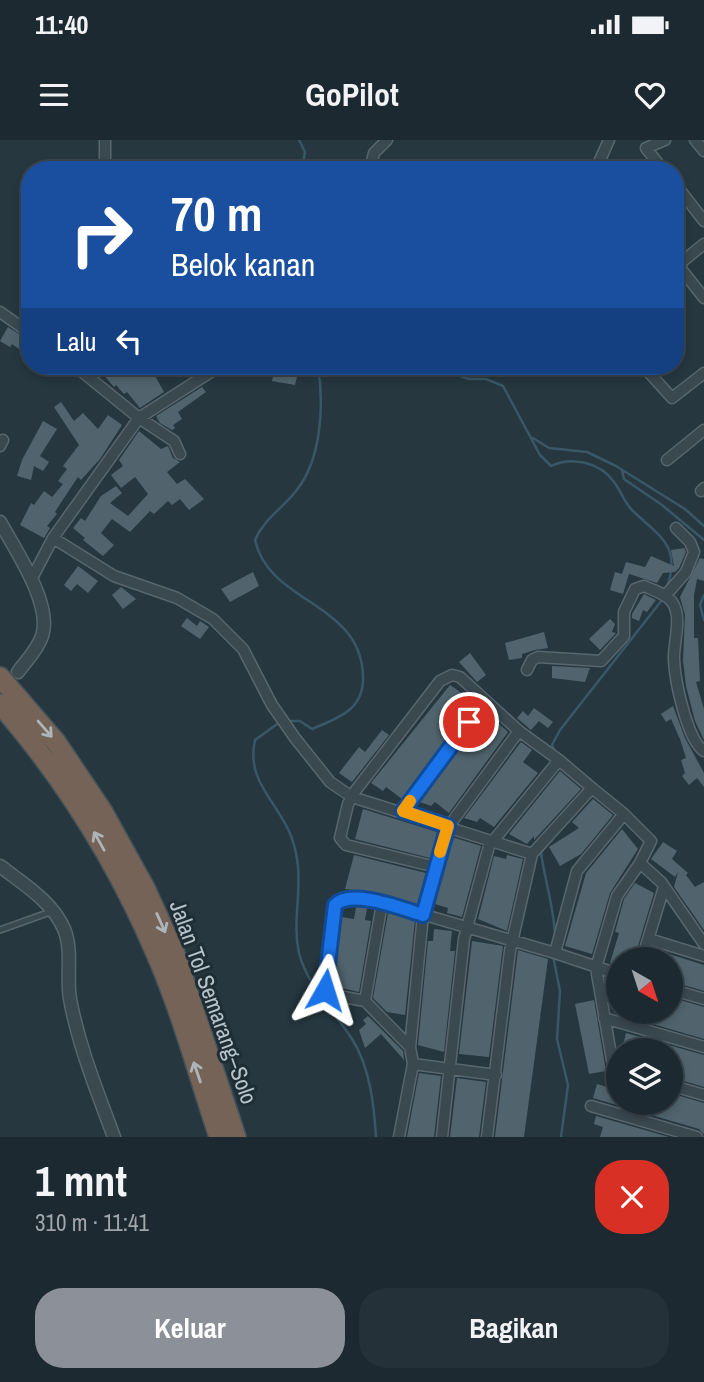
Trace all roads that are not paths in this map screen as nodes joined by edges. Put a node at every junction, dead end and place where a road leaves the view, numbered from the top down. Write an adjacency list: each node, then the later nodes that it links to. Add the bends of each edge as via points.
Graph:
1 (105, 140): 8 (street)
2 (387, 140): 9 (street)
3 (609, 140): 10 (street)
4 (665, 140): 6 (street)
5 (695, 140): 7 (street)
6 (643, 144): 11 (street)
7 (704, 151)
8 (105, 161)
9 (372, 161)
10 (600, 161)
11 (656, 161)
12 (684, 195): 13 (street)
13 (704, 221)
14 (704, 244): 15 (street)
15 (684, 259)
16 (684, 274): 17 (street)
17 (704, 298)
18 (0, 312): 19 (street)
19 (21, 327)
20 (704, 373): 23 (street, via 671,398)
21 (87, 375): 24 (street)
22 (206, 375): 24 (street)
23 (651, 375)
24 (139, 418): 26 (street, via 174,440); 30 (street)
25 (704, 430): 27 (street)
26 (180, 454)
27 (667, 460)
28 (0, 522): 31 (street)
29 (676, 528): 32 (street, via 694,552 686,572)
30 (54, 538): 31 (street); 41 (street, via 114,576 177,598 213,619 243,649 263,690 330,782)
31 (31, 580): 34 (street, via 44,615 43,635)
32 (663, 595): 33 (street, via 644,586 635,589 624,612 624,636 601,661 538,657); 38 (street, via 676,612 677,684 694,737)
33 (527, 670)
34 (9, 675): 79 (highway, Jalan Tol Semarang–Solo, one-way to 79, via 103,812 145,888 176,956)
35 (485, 702): 37 (street); 41 (street, via 460,677 452,675 440,681); 42 (street)
36 (0, 704): 78 (highway, Jalan Tol Semarang–Solo, one-way to 36, via 158,957 127,892 40,750)
37 (519, 731): 39 (street); 44 (street)
38 (704, 751)
39 (559, 760): 40 (street); 45 (street)
40 (592, 788): 43 (street); 46 (street)
41 (352, 797): 42 (street); 49 (street, via 340,838 346,845)
42 (403, 811): 44 (street)
43 (624, 814): 47 (street, via 651,841); 60 (street, via 578,871)
44 (448, 826): 45 (street); 49 (street)
45 (494, 839): 46 (street); 54 (street)
46 (533, 854): 57 (street)
47 (640, 863): 50 (street); 62 (street, via 617,896)
48 (0, 866): 52 (street)
49 (436, 867): 53 (street)
50 (664, 887): 56 (street); 58 (street)
51 (382, 903): 53 (street); 66 (street); 66 (street, via 348,898 335,905 325,990)
52 (53, 911): 55 (lane); 77 (street, via 67,938 71,999 84,1058)
53 (423, 915): 54 (street); 69 (street)
54 (466, 928): 57 (street); 72 (street)
55 (0, 930)
56 (649, 939): 59 (street); 61 (street)
57 (512, 941): 60 (street); 73 (street)
58 (704, 944)
59 (646, 947)
60 (555, 953): 62 (street)
61 (704, 956)
62 (596, 968): 63 (street); 67 (street)
63 (606, 971)
64 (683, 993): 65 (street)
65 (704, 999)
66 (365, 1001): 69 (street)
67 (604, 1018): 68 (street); 70 (street)
68 (608, 1038)
69 (410, 1047): 71 (street)
70 (704, 1047)
71 (412, 1064): 72 (street); 80 (street)
72 (452, 1069): 73 (street); 81 (street)
73 (496, 1075): 82 (street)
74 (683, 1088): 75 (street)
75 (704, 1095)
76 (591, 1106): 83 (street)
77 (114, 1137)
78 (219, 1137)
79 (236, 1137)
80 (399, 1137)
81 (442, 1137)
82 (487, 1137)
83 (697, 1137)

